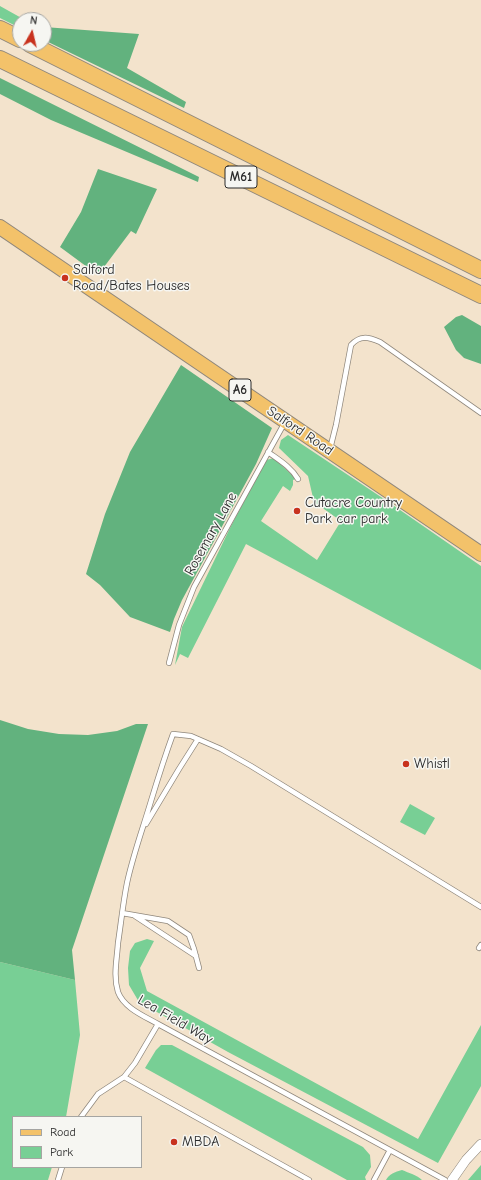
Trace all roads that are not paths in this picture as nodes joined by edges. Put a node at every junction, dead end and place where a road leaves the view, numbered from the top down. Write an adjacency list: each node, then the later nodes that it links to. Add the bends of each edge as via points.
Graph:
1 (0, 29): 2 (highway)
2 (12, 35)
3 (46, 52): 7 (highway, M61)
4 (0, 59): 6 (highway, M61)
5 (0, 227): 11 (main road, Salford Road / A6)
6 (364, 238): 8 (highway, M61); 9 (highway, M61)
7 (477, 268)
8 (481, 295)
9 (481, 305)
10 (481, 413): 12 (lane, via 380,342 360,338 351,346)
11 (286, 421): 12 (main road, Salford Road / A6); 13 (lane, Rosemary Lane)
12 (330, 451): 15 (main road, Salford Road / A6)
13 (268, 452): 14 (lane); 16 (lane, Rosemary Lane, via 194,587 179,625)
14 (298, 478)
15 (481, 554)
16 (169, 663)
17 (198, 739): 18 (lane); 18 (lane, Lea Field Way, via 174,734); 19 (lane, via 221,748)
18 (142, 831): 20 (lane, Lea Field Way, via 127,881)
19 (481, 907)
20 (122, 913): 21 (lane); 24 (lane, Lea Field Way, via 116,967 118,991 129,1007)
21 (134, 915): 22 (lane); 22 (lane, via 168,921 189,935)
22 (196, 956): 23 (lane)
23 (198, 968)
24 (158, 1024): 25 (lane); 28 (lane, Lea Field Way)
25 (124, 1077): 26 (lane, via 98,1094); 31 (lane)
26 (82, 1116)
27 (481, 1144): 34 (street)
28 (390, 1150): 32 (lane); 33 (lane, Lea Field Way)
29 (62, 1168): 30 (lane)
30 (58, 1180)
31 (309, 1180)
32 (374, 1180)
33 (445, 1180)
34 (452, 1180)

